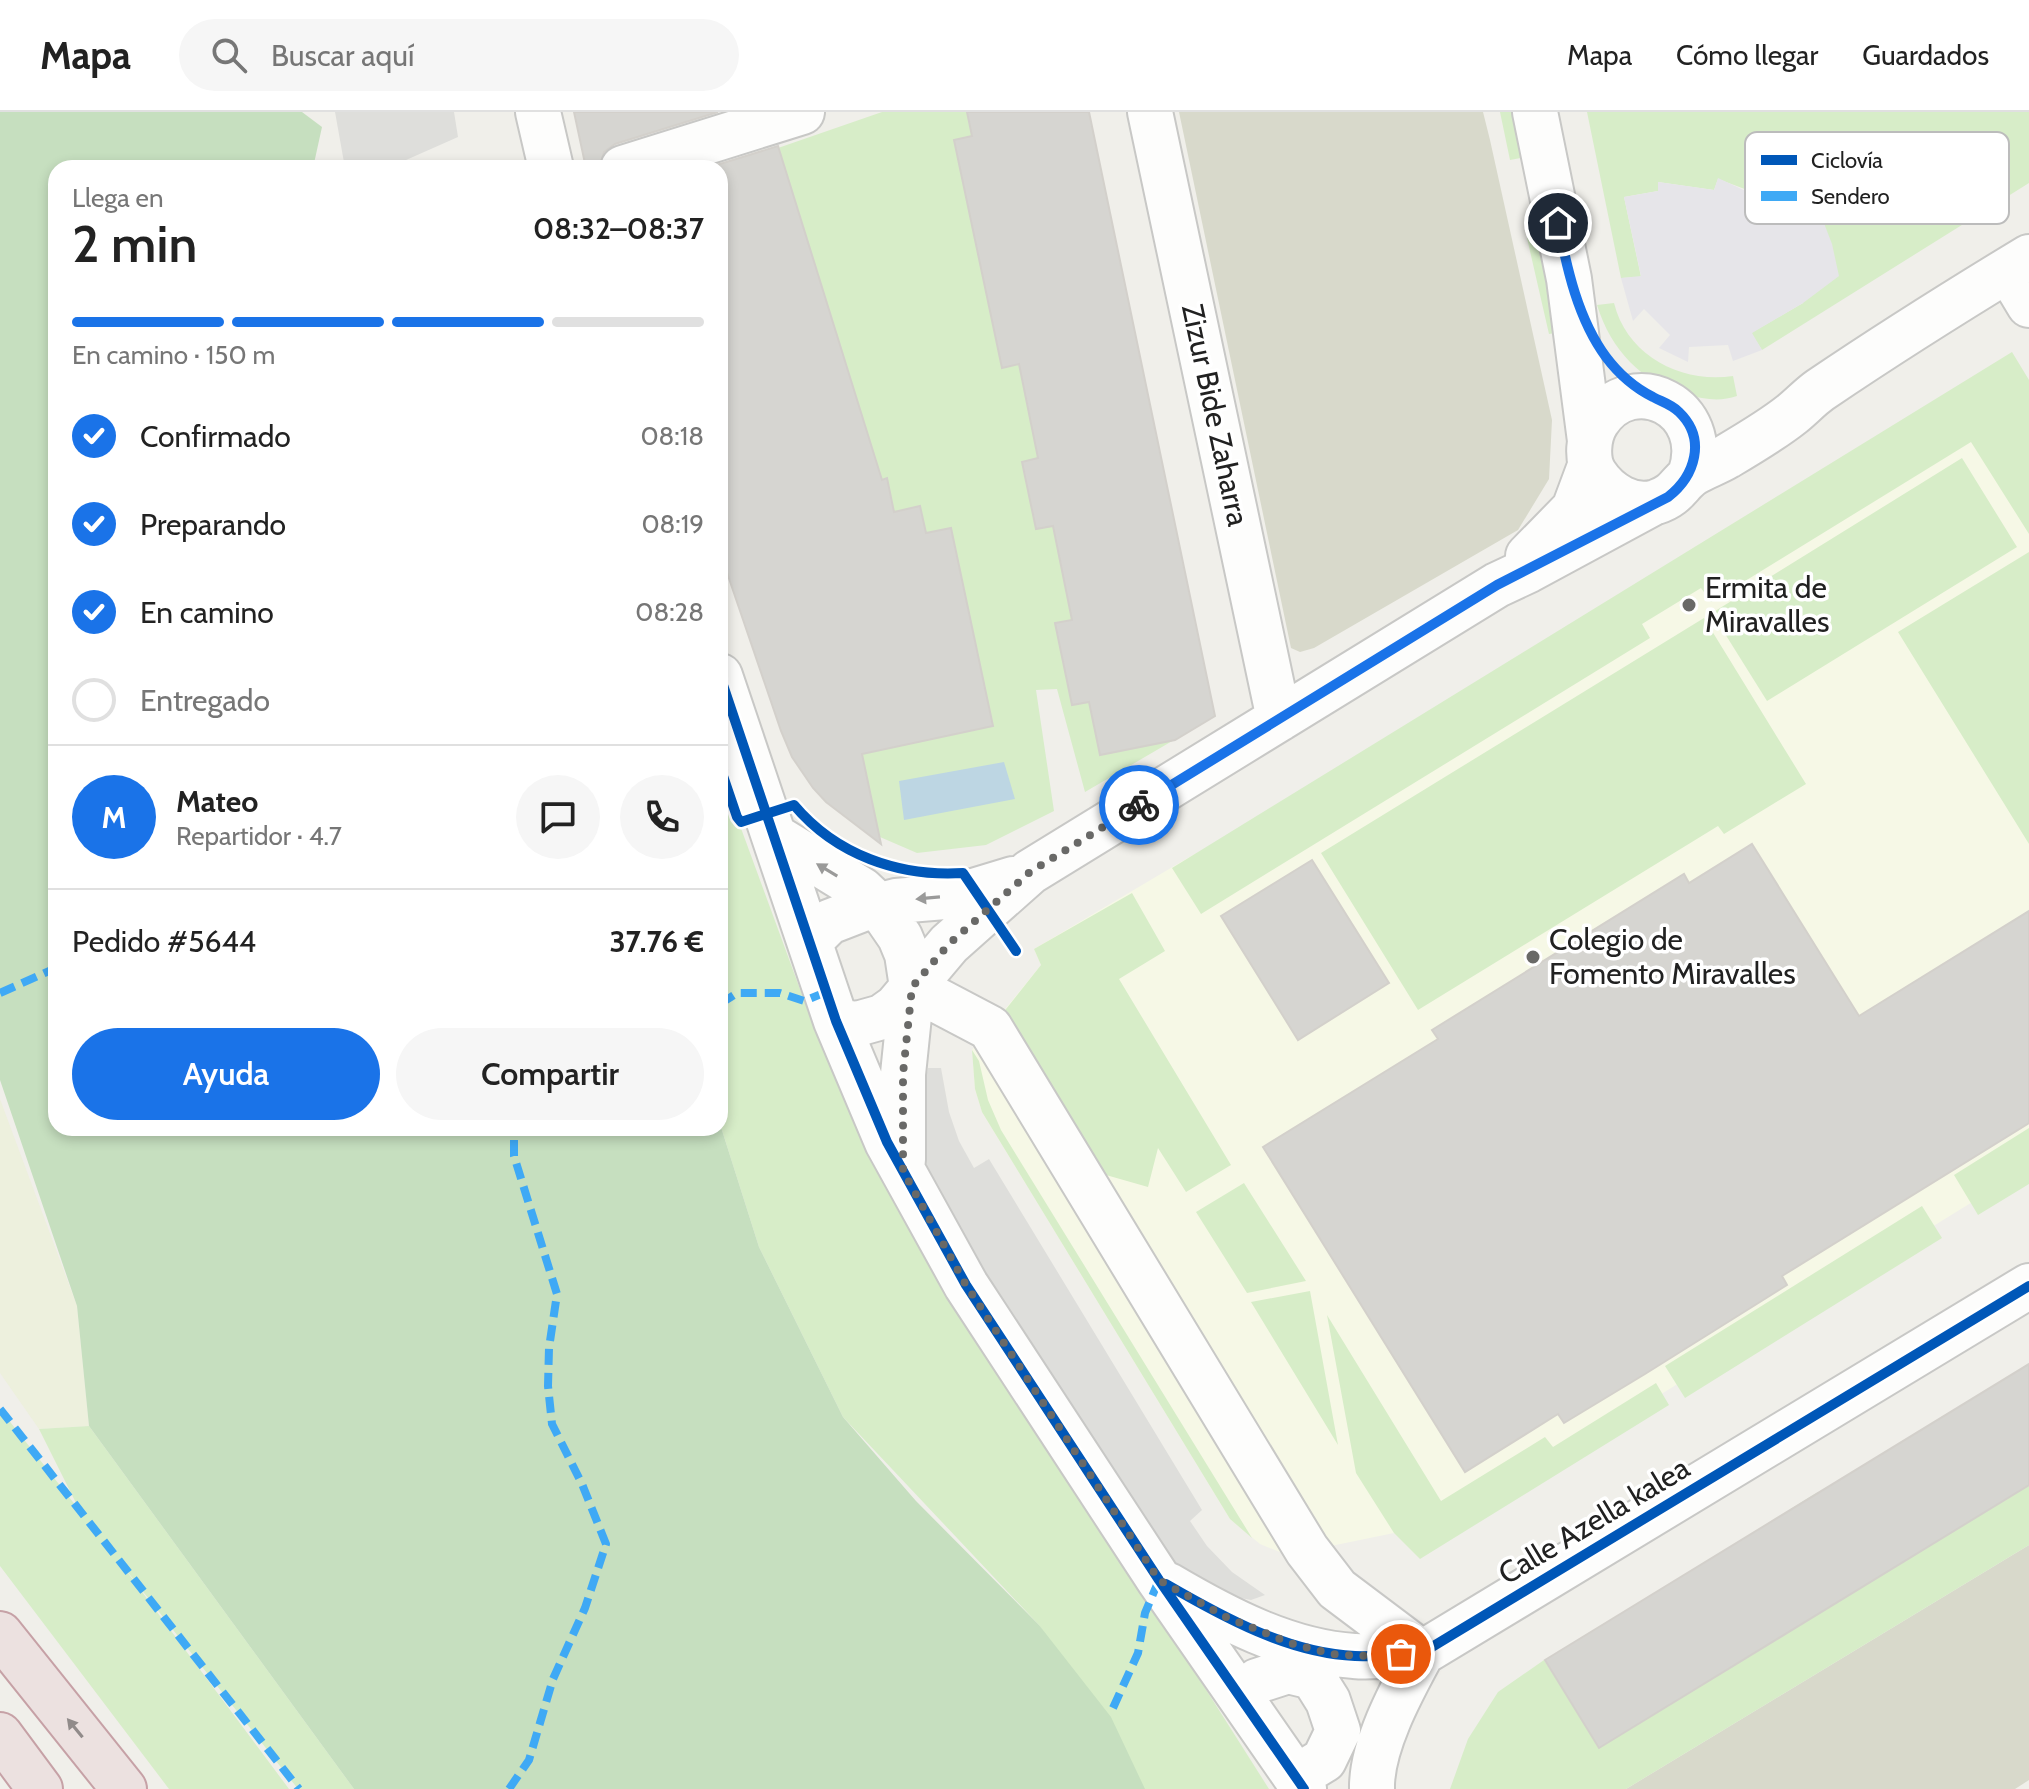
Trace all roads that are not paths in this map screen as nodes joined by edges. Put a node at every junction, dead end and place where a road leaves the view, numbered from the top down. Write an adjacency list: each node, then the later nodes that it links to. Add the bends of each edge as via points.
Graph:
1 (538, 112): 5 (street)
2 (802, 112): 6 (street)
3 (1150, 112): 16 (street, Zizur Bide Zaharra)
4 (1535, 112): 8 (street)
5 (549, 160)
6 (649, 160)
7 (2022, 277): 9 (street, via 1955,301)
8 (1569, 279): 10 (street, via 1605,355 1621,374); 11 (street)
9 (1816, 393): 10 (street, via 1729,420 1703,419); 12 (street, via 1756,438)
10 (1667, 406): 11 (street, via 1637,397 1621,401 1596,424); 12 (street, via 1691,427 1695,460)
11 (1590, 453): 13 (street, via 1606,489 1621,499); 14 (street, via 1574,509)
12 (1690, 475): 13 (street, via 1668,497)
13 (1653, 503): 14 (street)
14 (1497, 585): 16 (street)
15 (728, 700): 17 (street)
16 (1279, 719): 18 (street)
17 (774, 836): 19 (street, one-way to 17); 20 (street)
18 (1030, 872): 19 (street, one-way to 19, via 967,894); 21 (street, via 949,944)
19 (878, 905): 20 (street, via 829,922); 21 (street, via 900,937)
20 (811, 940): 22 (street)
21 (912, 987): 22 (street, via 882,1017 857,1024); 23 (street, via 903,1074); 27 (street, via 990,1028 1307,1550 1337,1589)
22 (836, 1021): 23 (street)
23 (903, 1171): 25 (street, via 966,1285)
24 (2029, 1286): 27 (street, Calle Azella kalea)
25 (1159, 1580): 28 (street, Calle Azella kalea, via 1251,1628); 30 (street)
26 (0, 1634): 35 (highway, one-way to 26)
27 (1422, 1653): 28 (street, Calle Azella kalea); 31 (street, Calle Azella kalea)
28 (1332, 1654): 29 (street, Calle Azella kalea)
29 (1283, 1672): 30 (street, Calle Azella kalea); 33 (street, via 1313,1677 1338,1731)
30 (1239, 1694): 33 (street)
31 (1394, 1703): 33 (street, Calle Azella kalea); 36 (street, Calle Azella kalea)
32 (0, 1735): 34 (highway)
33 (1308, 1775)
34 (40, 1789)
35 (124, 1789)
36 (1372, 1789)

